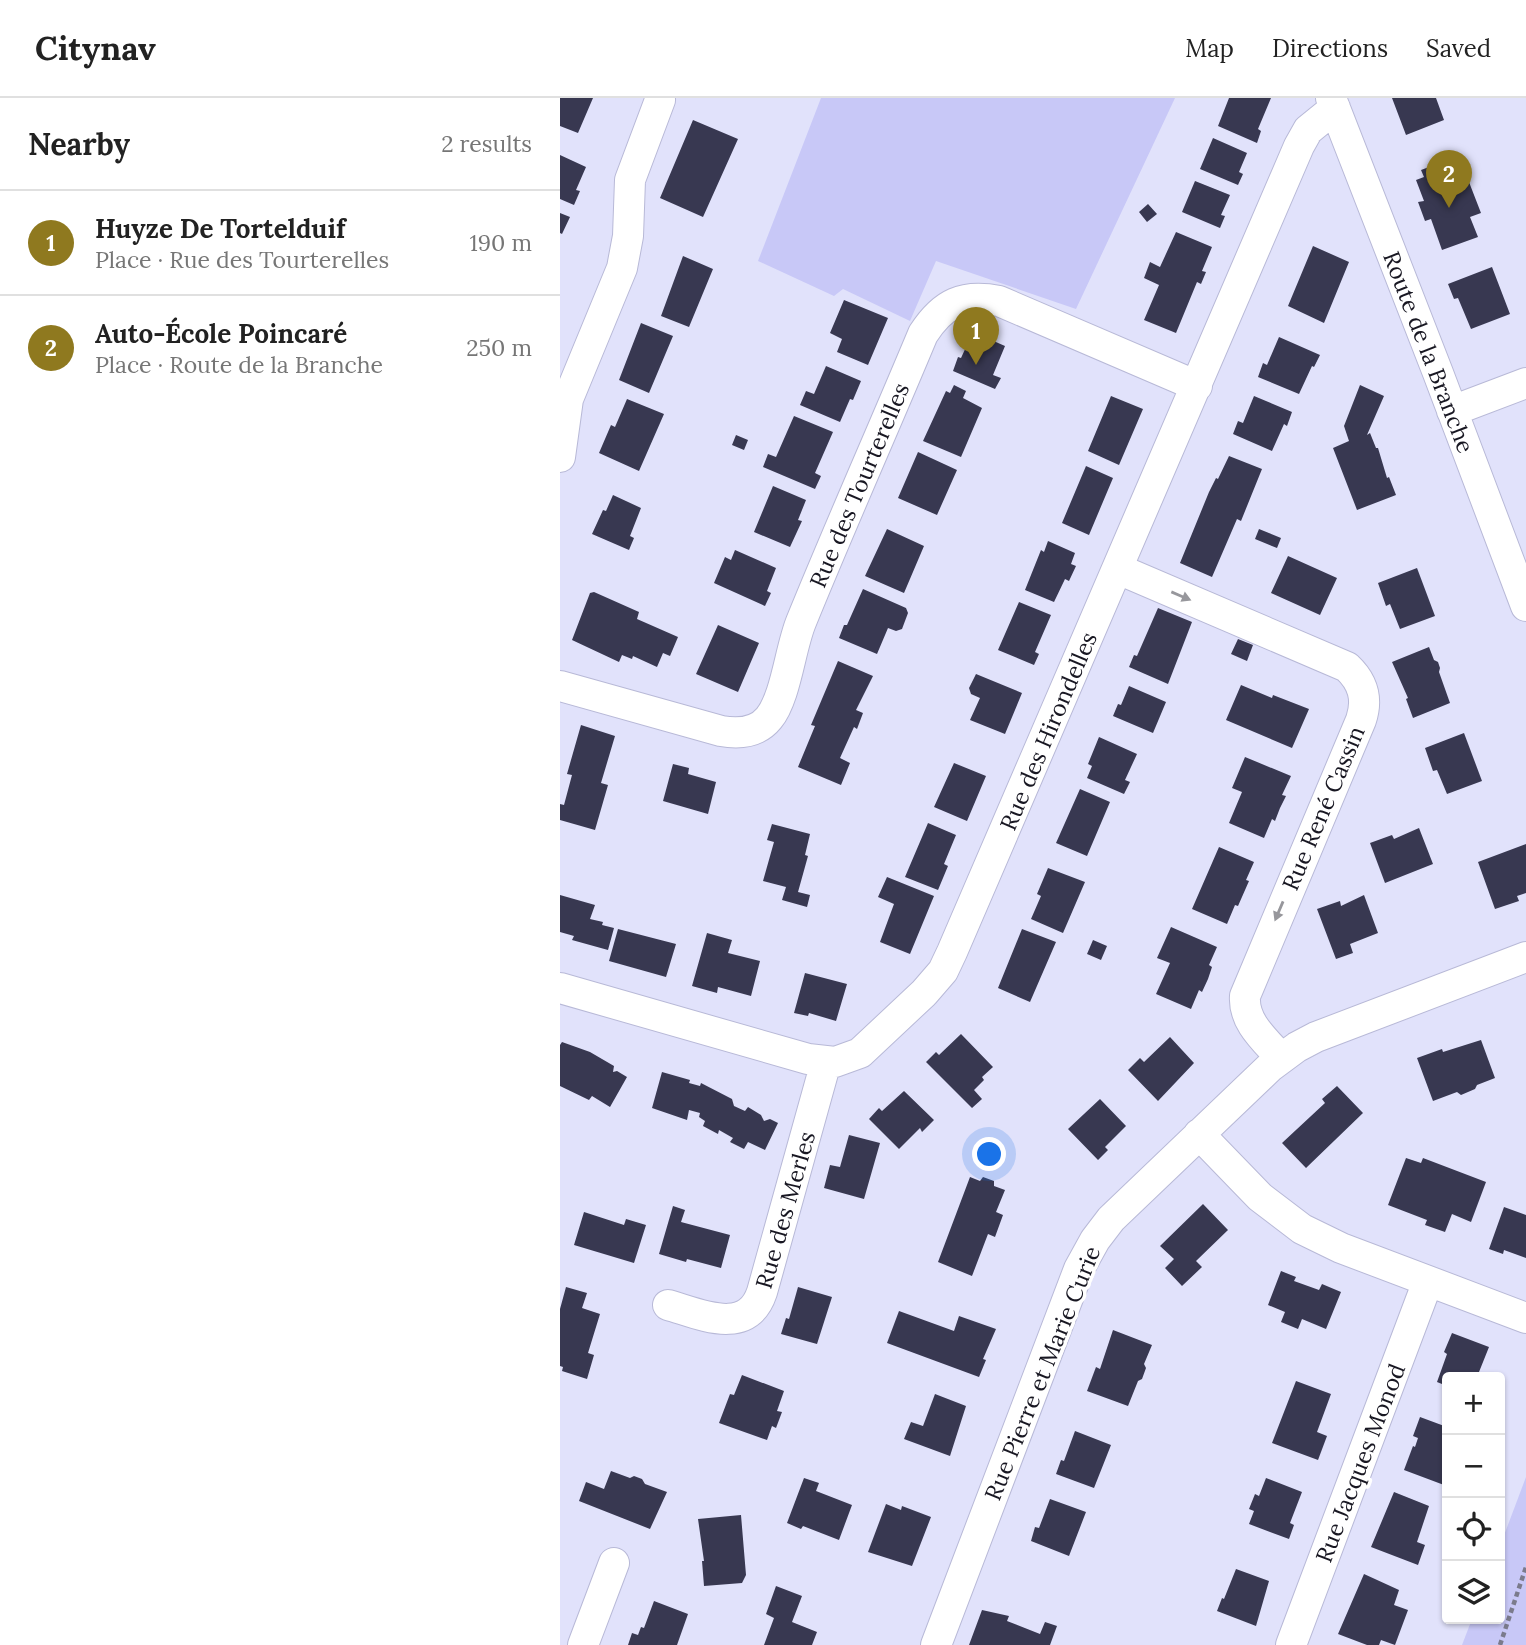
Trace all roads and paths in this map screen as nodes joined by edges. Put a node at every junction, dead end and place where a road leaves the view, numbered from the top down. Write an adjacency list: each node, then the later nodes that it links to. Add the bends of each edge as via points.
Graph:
1 (660, 100): 6 (street, via 630,180 622,268 568,398)
2 (1333, 103): 4 (street, Rue des Hirondelles, via 1303,138); 5 (street, Route de la Branche)
3 (1526, 383): 5 (street)
4 (1197, 386): 7 (street, Rue des Hirondelles); 9 (street, Rue des Tourterelles, via 999,301 978,297 959,301 941,312 923,334 800,623 778,703 766,721 746,732 721,731)
5 (1452, 411): 8 (street, Route de la Branche)
6 (560, 457)
7 (1118, 569): 12 (street, Rue René Cassin, one-way to 12, via 1347,667 1364,693 1361,720 1245,996 1250,1021); 13 (street, Rue des Hirondelles, via 943,971 867,1048 844,1060)
8 (1526, 606)
9 (560, 687)
10 (1526, 957): 12 (street, Rue Pierre et Marie Curie, via 1316,1037)
11 (560, 988): 13 (street, Rue des Hirondelles)
12 (1281, 1058): 14 (street, Rue Pierre et Marie Curie)
13 (826, 1062): 16 (street, Rue des Merles, via 756,1306 729,1320)
14 (1199, 1135): 15 (street, via 1260,1197 1302,1229); 21 (street, Rue Pierre et Marie Curie, via 1111,1219 1083,1259)
15 (1428, 1281): 17 (street); 22 (street, Rue Jacques Monod)
16 (668, 1304)
17 (1526, 1318)
18 (614, 1563): 20 (street)
19 (1526, 1567): 23 (path)
20 (583, 1645)
21 (936, 1645)
22 (1292, 1645)
23 (1500, 1645)

